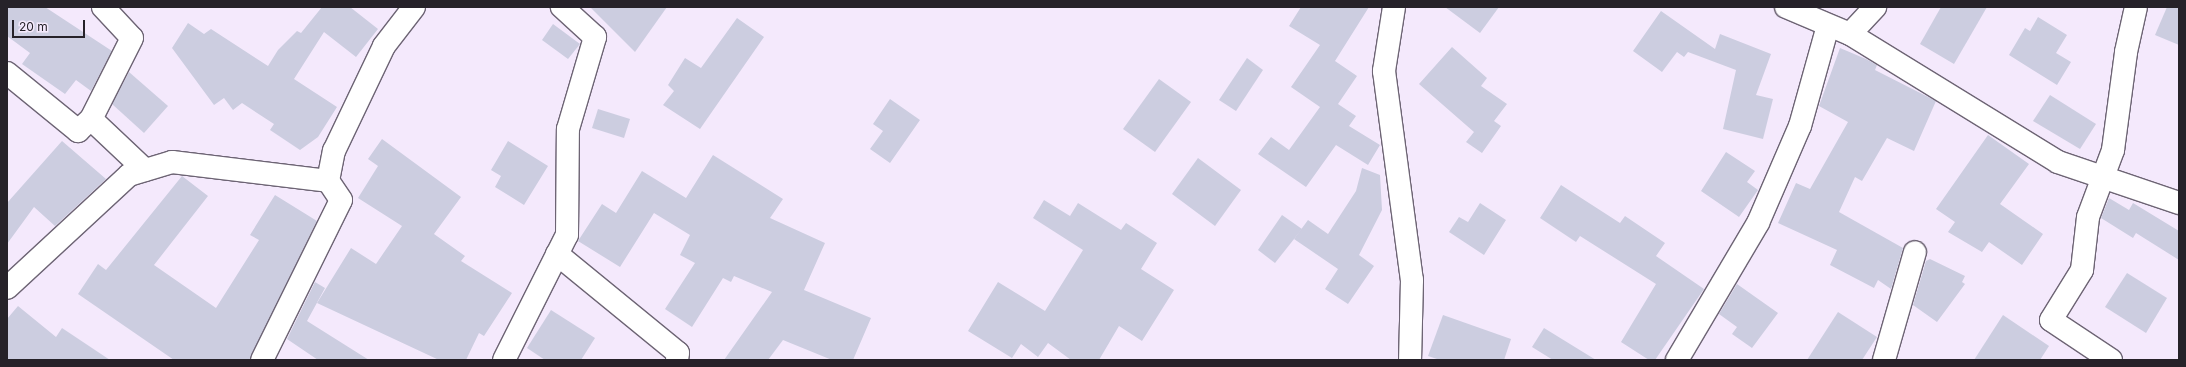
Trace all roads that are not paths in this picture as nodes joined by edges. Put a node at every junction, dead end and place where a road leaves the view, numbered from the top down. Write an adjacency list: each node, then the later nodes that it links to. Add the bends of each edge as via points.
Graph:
1 (102, 7): 11 (street, via 132,38)
2 (414, 7): 14 (street, via 384,46 334,151)
3 (562, 7): 17 (street, via 595,36 568,129 567,235)
4 (1394, 7): 22 (street, via 1384,71 1412,280)
5 (1786, 7): 8 (street)
6 (1875, 7): 9 (street)
7 (2136, 7): 13 (street, via 2126,52 2113,150)
8 (1828, 26): 9 (street); 23 (street, via 1800,126 1758,223)
9 (1850, 34): 13 (street, via 2058,162)
10 (7, 73): 11 (street, via 78,131)
11 (91, 120): 12 (street)
12 (145, 170): 14 (street, via 172,162); 18 (street, via 129,175)
13 (2101, 178): 15 (street); 25 (street, via 2088,217 2082,270 2051,320)
14 (328, 182): 19 (street, via 341,200)
15 (2179, 203)
16 (1914, 252): 24 (street)
17 (557, 254): 20 (street); 21 (street, via 678,353)
18 (7, 288)
19 (262, 360)
20 (504, 360)
21 (677, 360)
22 (1410, 360)
23 (1678, 360)
24 (1884, 360)
25 (2111, 360)

